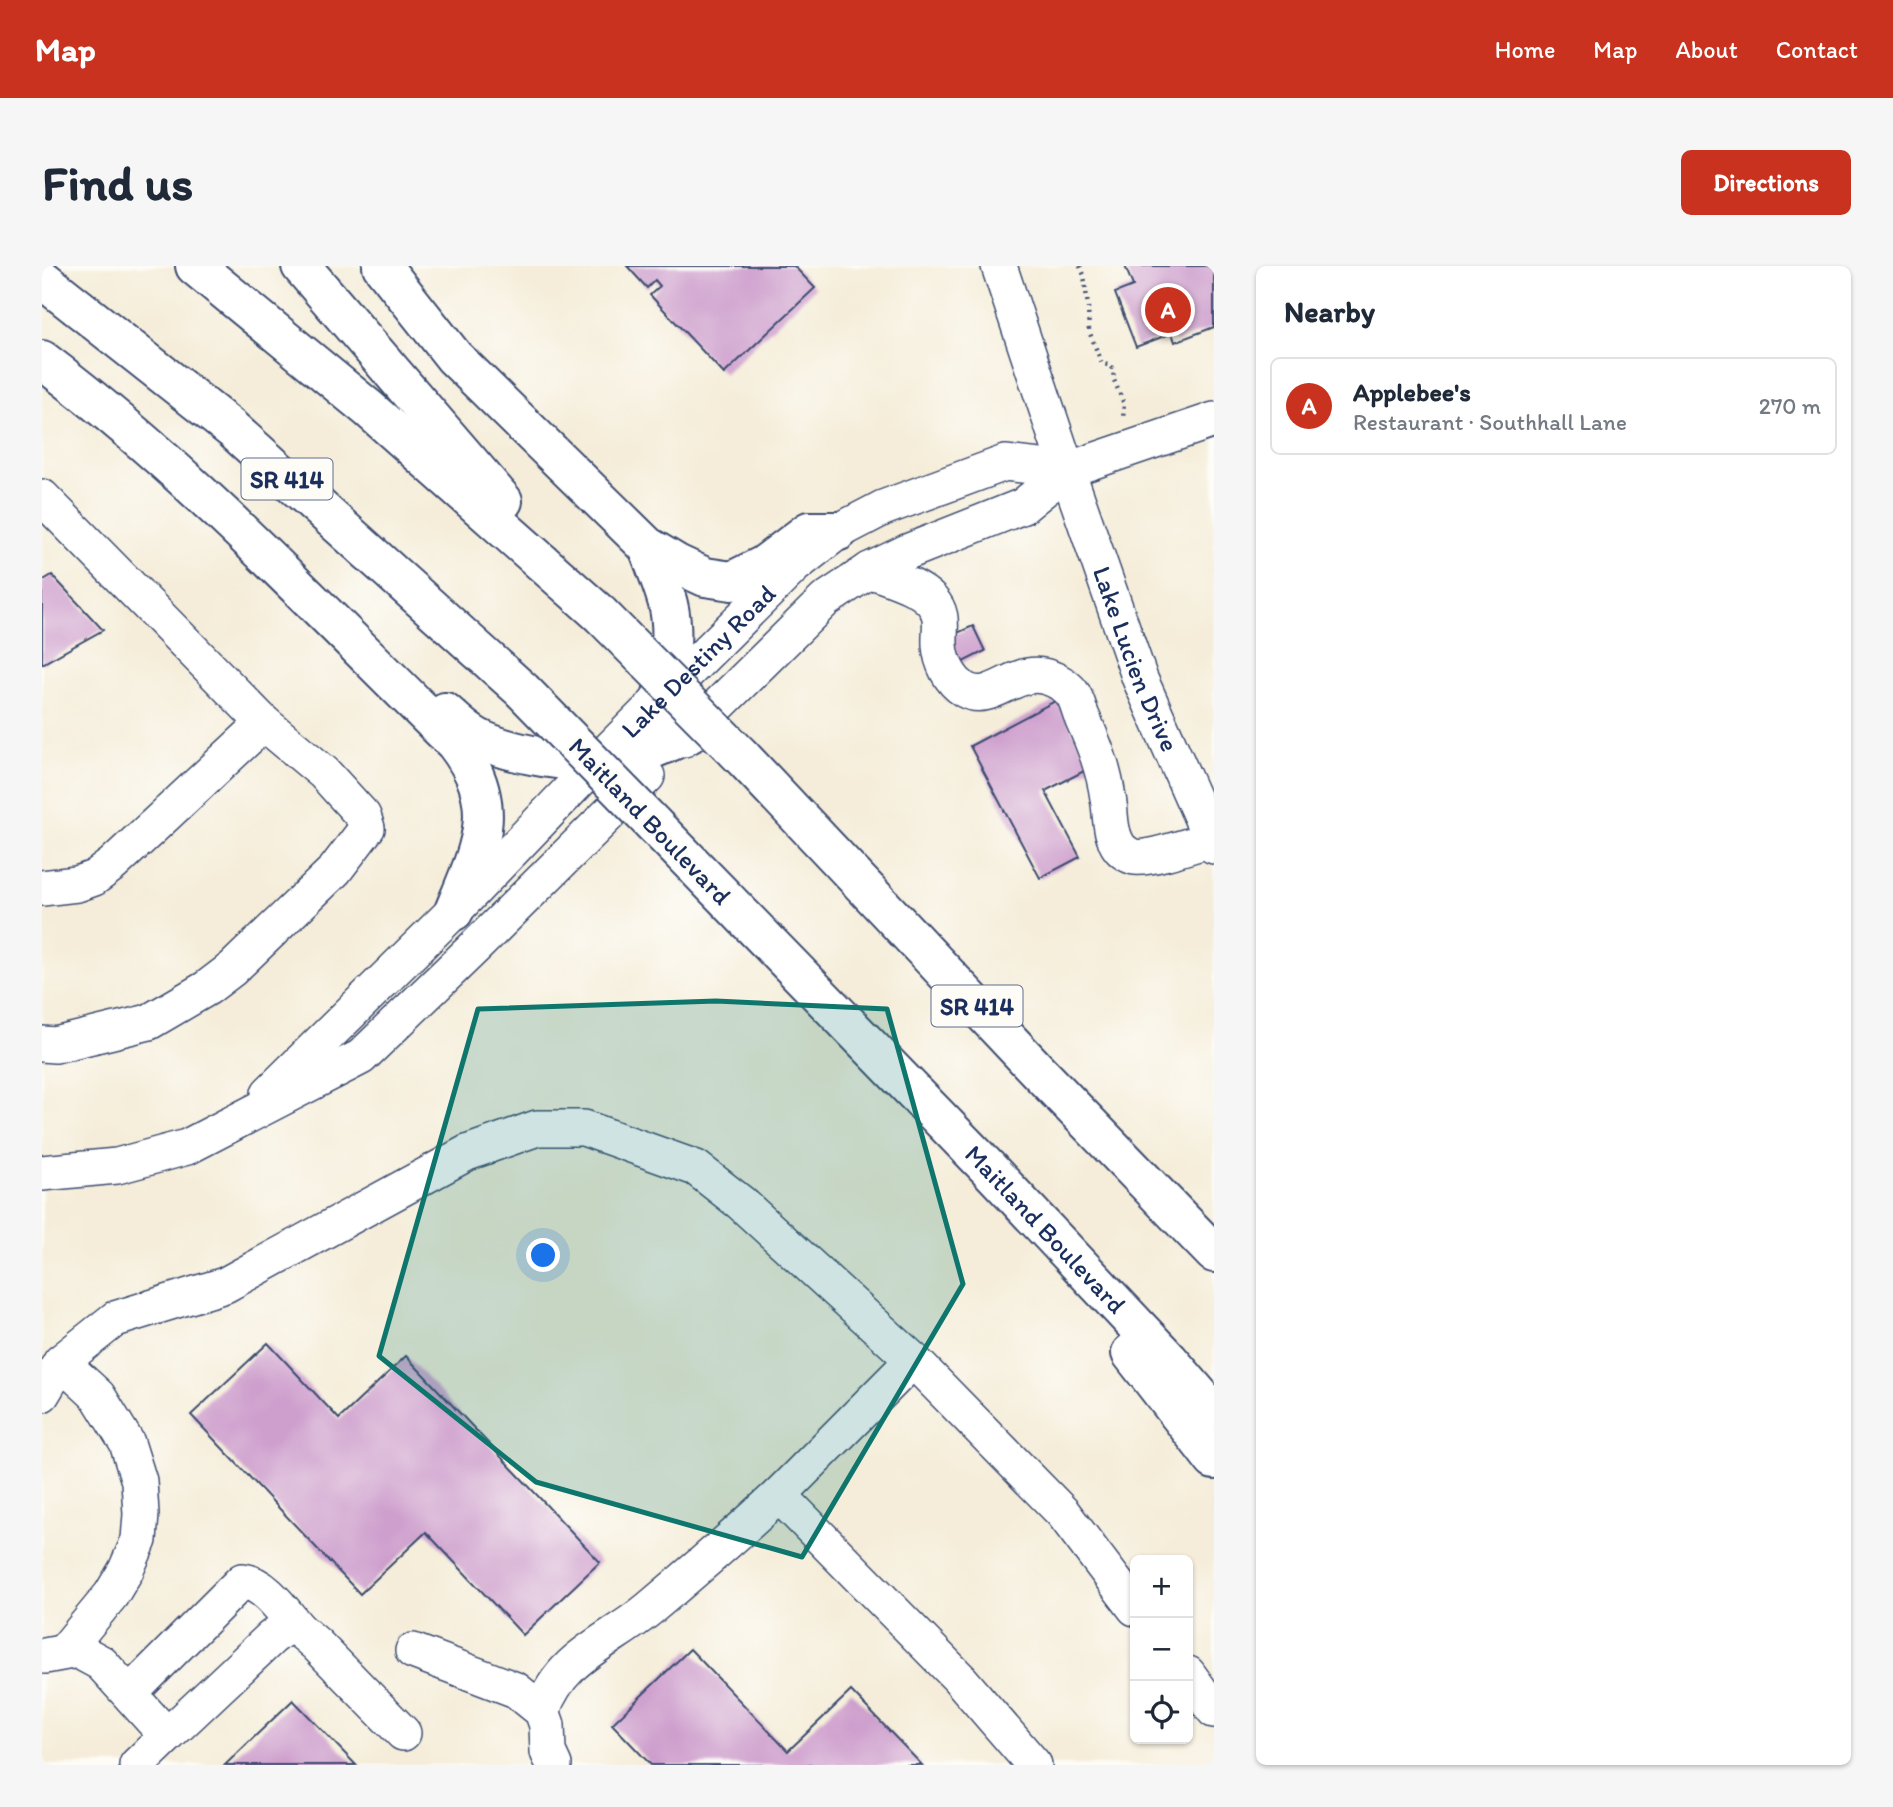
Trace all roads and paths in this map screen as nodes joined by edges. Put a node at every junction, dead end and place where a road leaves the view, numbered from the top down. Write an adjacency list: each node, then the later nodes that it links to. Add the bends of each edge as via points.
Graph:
1 (195, 266): 18 (highway, SR 414, via 369,409)
2 (302, 266): 18 (highway)
3 (382, 266): 16 (highway, via 454,357)
4 (999, 266): 12 (street)
5 (1080, 266): 11 (path, via 1089,331 1102,364 1113,369)
6 (42, 279): 8 (highway, Maitland Boulevard / SR 414)
7 (42, 293): 8 (highway)
8 (113, 335): 30 (highway, Maitland Boulevard / SR 414, bridge, via 232,429 522,690)
9 (42, 360): 14 (highway, via 171,465)
10 (1214, 420): 11 (street)
11 (1130, 448): 12 (street)
12 (1067, 470): 15 (street, Lake Destiny Road, via 1005,463 883,508); 17 (street, Lake Destiny Road, via 1023,506); 25 (street, Lake Lucien Drive, via 1140,679)
13 (42, 497): 20 (street)
14 (236, 528): 23 (highway, via 338,610 471,735 520,753); 27 (highway, via 468,761 480,794 483,830)
15 (839, 531): 16 (highway, via 809,531 764,565 732,581 705,577); 19 (street, Lake Destiny Road, via 794,566)
16 (648, 547): 19 (highway, via 668,605 672,643)
17 (870, 570): 21 (street, Lake Destiny Road, via 825,600); 25 (street, via 930,598 940,615 941,655 947,671 965,690 984,694 1029,675 1045,675 1072,692 1100,758 1111,826 1123,852 1135,857)
18 (600, 614): 32 (highway, SR 414, bridge)
19 (659, 702): 22 (highway); 23 (street, Lake Destiny Road)
20 (264, 723): 26 (street, via 113,864 77,884); 28 (street, via 324,773 363,816 367,828 335,870 207,988 149,1022 55,1045)
21 (689, 734): 22 (highway); 24 (street, Lake Destiny Road)
22 (641, 752): 23 (highway); 24 (highway)
23 (598, 761): 27 (street, Lake Destiny Road)
24 (618, 805): 29 (street, Lake Destiny Road, via 361,1057)
25 (1212, 843)
26 (42, 888)
27 (454, 911): 29 (street, Lake Destiny Road)
28 (42, 1044)
29 (243, 1119): 31 (street, Lake Destiny Road, via 187,1147 117,1167)
30 (988, 1168): 36 (highway, Maitland Boulevard / SR 414); 37 (highway)
31 (42, 1172)
32 (1214, 1253)
33 (913, 1360): 34 (street, via 741,1203 696,1168 584,1128 537,1128 467,1153 225,1285 115,1319); 38 (street); 39 (street, via 1063,1513)
34 (61, 1362): 35 (street); 42 (street, via 98,1396 127,1443 138,1480 141,1514 139,1540 111,1595)
35 (42, 1394)
36 (1214, 1412)
37 (1214, 1460)
38 (779, 1495): 46 (street, via 645,1612 582,1655 557,1679); 51 (street, via 959,1678)
39 (1130, 1601)
40 (300, 1631): 44 (street, via 267,1594 242,1581); 47 (street); 48 (street, via 284,1628 271,1638)
41 (413, 1651): 46 (street, via 516,1690)
42 (53, 1654): 44 (street, via 77,1650 101,1663)
43 (1193, 1681): 45 (street)
44 (130, 1693): 48 (street)
45 (1214, 1710)
46 (542, 1711): 50 (street)
47 (403, 1733)
48 (167, 1736): 49 (street)
49 (136, 1765)
50 (554, 1765)
51 (1034, 1765)

